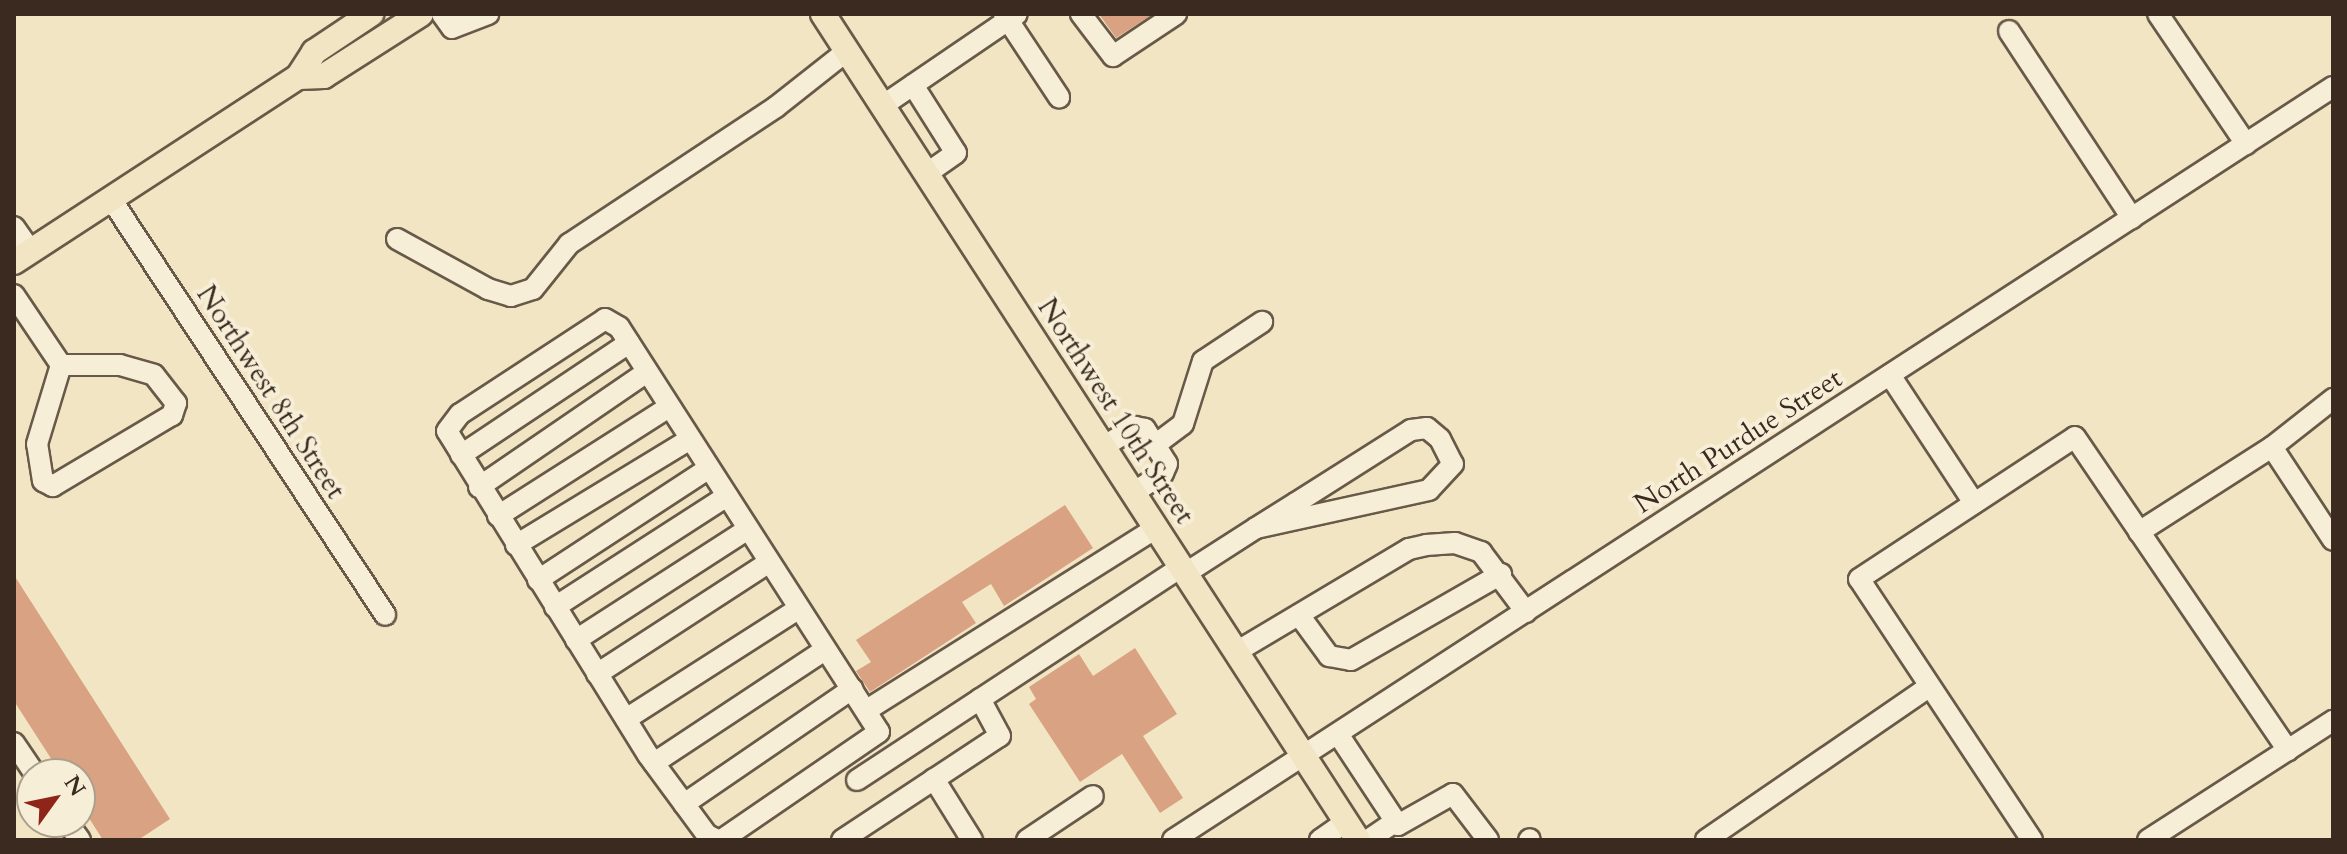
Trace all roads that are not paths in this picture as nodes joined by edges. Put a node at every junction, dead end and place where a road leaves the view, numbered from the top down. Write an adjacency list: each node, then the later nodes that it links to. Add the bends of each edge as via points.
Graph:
1 (371, 14): 12 (main road, via 314,52)
2 (421, 14): 12 (main road, via 324,76)
3 (442, 14): 4 (street, via 452,28)
4 (488, 14)
5 (823, 14): 11 (main road, Northwest 10th Street)
6 (1081, 14): 7 (street, via 1113,56)
7 (1176, 14)
8 (2158, 14): 17 (street)
9 (1009, 16): 13 (street); 15 (street)
10 (2009, 31): 20 (street)
11 (847, 51): 16 (main road, Northwest 10th Street); 22 (street, via 776,107 569,244 533,289 511,296 488,289)
12 (298, 77): 19 (main road)
13 (913, 85): 16 (street); 18 (street, via 956,153)
14 (2333, 87): 17 (street, North Purdue Street)
15 (1059, 97)
16 (882, 106): 18 (main road, Northwest 10th Street)
17 (2246, 144): 20 (street, North Purdue Street)
18 (926, 174): 34 (main road, Northwest 10th Street)
19 (111, 199): 23 (main road); 56 (street, Northwest 8th Street)
20 (2132, 218): 29 (street, North Purdue Street)
21 (14, 227): 23 (street)
22 (397, 239)
23 (23, 256)
24 (14, 295): 27 (street)
25 (1262, 322): 33 (street, via 1203,361 1183,424)
26 (629, 343): 28 (street); 36 (street); 36 (street, via 619,327 605,319 460,414 447,431)
27 (61, 365): 27 (street, via 37,444 43,481 53,486 172,415 176,403 154,375 120,365)
28 (647, 372): 31 (street); 38 (street)
29 (1890, 375): 41 (street); 55 (street, North Purdue Street)
30 (2333, 399): 35 (street)
31 (669, 407): 32 (street); 42 (street)
32 (690, 439): 37 (street); 48 (street)
33 (1155, 445): 34 (street, via 1145,429 1135,427); 39 (street, via 1167,464 1163,473)
34 (1103, 447): 39 (main road, Northwest 10th Street)
35 (2272, 447): 46 (street); 47 (street)
36 (461, 455): 38 (street)
37 (709, 468): 40 (street); 52 (street)
38 (479, 487): 42 (street)
39 (1133, 493): 43 (main road, Northwest 10th Street)
40 (727, 496): 45 (street); 53 (street)
41 (1974, 503): 46 (street, via 2075,437); 62 (street, via 1859,579)
42 (498, 516): 48 (street)
43 (1156, 528): 50 (main road, Northwest 10th Street); 65 (street)
44 (1256, 528): 44 (street, via 1411,430 1427,428 1440,439 1453,464 1429,490); 50 (street)
45 (748, 529): 49 (street); 58 (street)
46 (2139, 532): 69 (street)
47 (2333, 540)
48 (516, 545): 52 (street)
49 (768, 563): 54 (street); 61 (street)
50 (1184, 570): 60 (main road, Northwest 10th Street); 64 (street)
51 (1501, 574): 55 (street); 57 (street, via 1467,546 1426,545 1409,549); 57 (street, via 1351,660 1329,656)
52 (538, 580): 53 (street)
53 (555, 607): 58 (street)
54 (798, 609): 59 (street); 66 (street)
55 (1526, 612): 68 (street, North Purdue Street)
56 (385, 615)
57 (1299, 615): 60 (street)
58 (576, 640): 61 (street)
59 (825, 650): 63 (street); 71 (street)
60 (1236, 652): 70 (main road, Northwest 10th Street)
61 (597, 674): 66 (street)
62 (1927, 688): 86 (street); 87 (street)
63 (852, 689): 65 (street); 75 (street)
64 (980, 699): 72 (street, via 1000,736); 73 (street)
65 (867, 710): 78 (street, via 879,732)
66 (626, 719): 71 (street)
67 (2333, 721): 69 (street)
68 (1338, 734): 70 (street, North Purdue Street); 76 (street)
69 (2288, 750): 88 (street)
70 (1304, 757): 77 (main road, Northwest 10th Street); 82 (street, North Purdue Street)
71 (654, 763): 75 (street)
72 (934, 779): 79 (street); 80 (street)
73 (857, 780)
74 (1093, 796): 81 (street)
75 (684, 804): 78 (street, via 707,835)
76 (1395, 822): 84 (street); 85 (street, via 1401,825 1453,794)
77 (1352, 831): 83 (street)
78 (719, 840)
79 (842, 840)
80 (972, 840)
81 (1027, 840)
82 (1173, 840)
83 (1320, 840)
84 (1368, 840)
85 (1488, 840)
86 (1706, 840)
87 (2032, 840)
88 (2148, 840)

